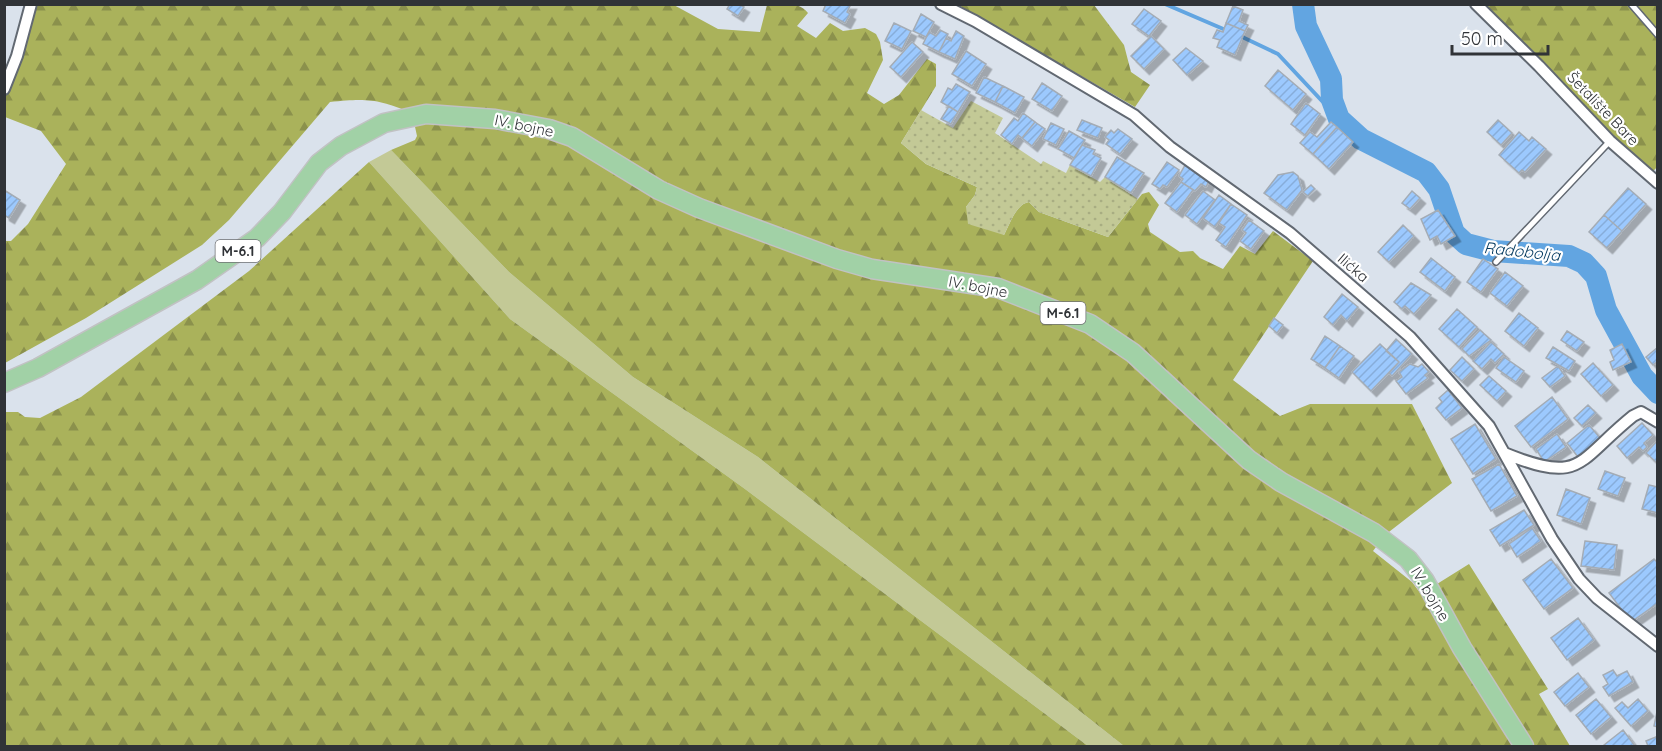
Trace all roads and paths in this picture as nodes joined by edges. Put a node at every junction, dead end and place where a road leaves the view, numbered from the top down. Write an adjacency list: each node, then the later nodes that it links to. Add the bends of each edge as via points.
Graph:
1 (31, 4): 6 (street)
2 (941, 4): 12 (street, Ilićka, via 1134,116 1170,147 1290,233 1410,337 1489,426)
3 (1476, 4): 7 (street, Šetalište Bare)
4 (1630, 4): 5 (lane)
5 (1658, 35)
6 (4, 89)
7 (1610, 141): 8 (street, Šetalište Bare); 9 (lane)
8 (1658, 183)
9 (1496, 262)
10 (4, 382): 14 (main road, IV. bojne / M-6.1, via 38,368 197,280 257,238 319,163 360,134 405,117 454,114 549,129 572,137 682,201 837,259 913,276 998,288 1090,324 1133,353 1249,460 1374,533 1408,558)
11 (1658, 422): 12 (street, via 1641,412 1633,416 1586,460 1570,468 1528,463)
12 (1504, 453): 13 (street, Ilićka, via 1551,539 1579,579 1596,598)
13 (1658, 646)
14 (1524, 747)

